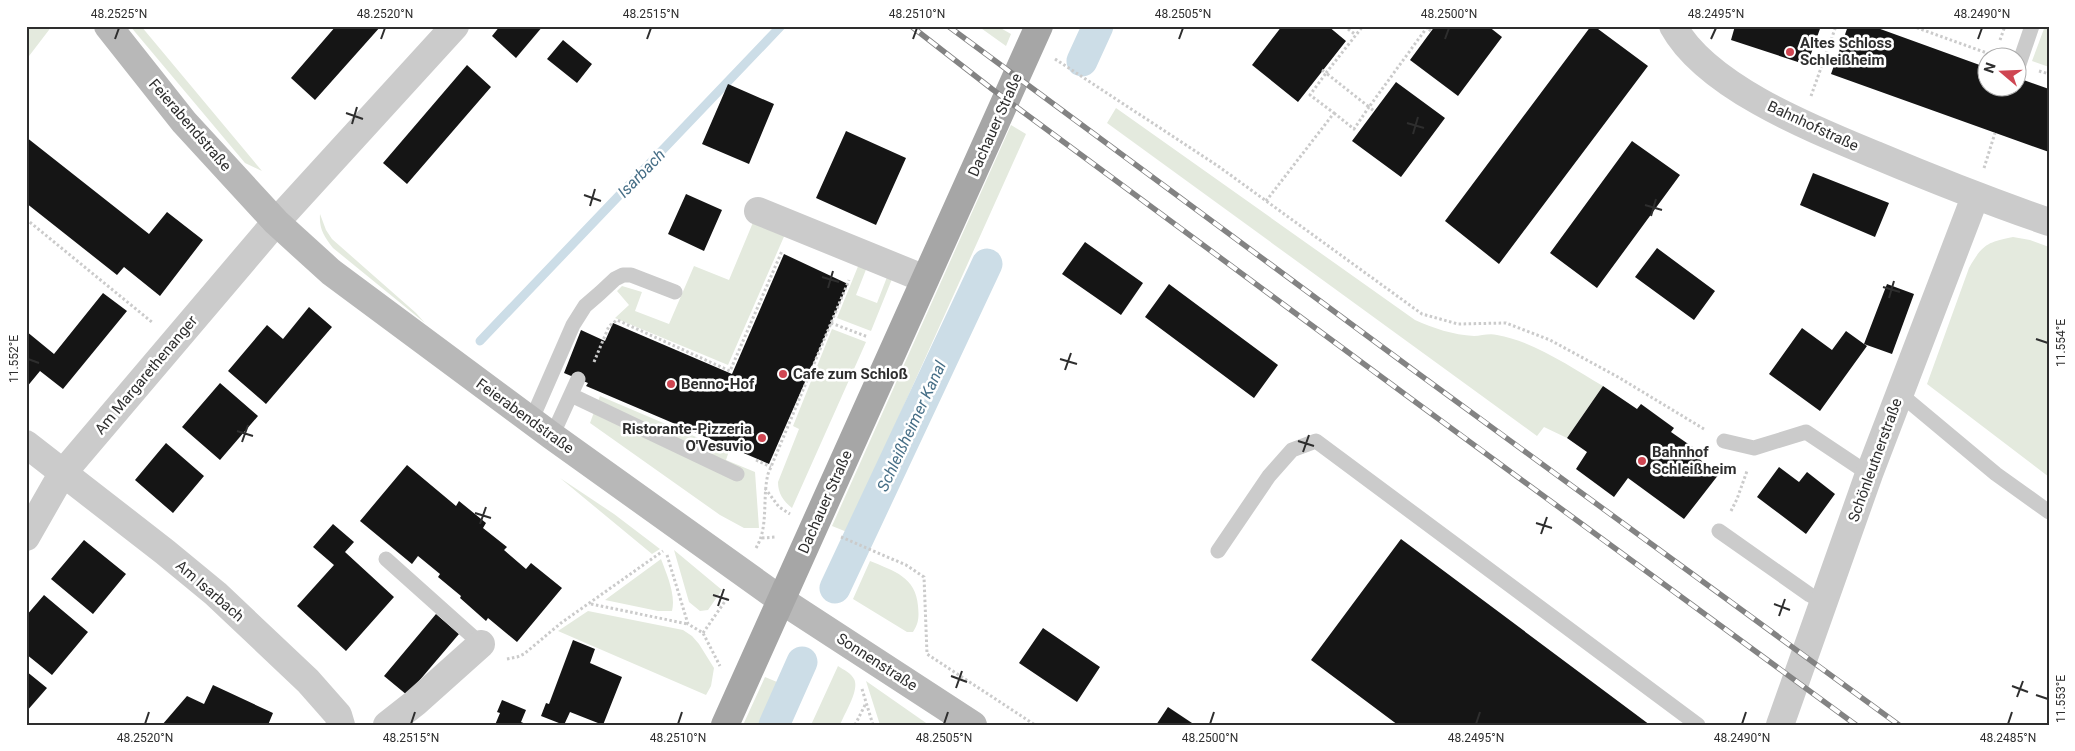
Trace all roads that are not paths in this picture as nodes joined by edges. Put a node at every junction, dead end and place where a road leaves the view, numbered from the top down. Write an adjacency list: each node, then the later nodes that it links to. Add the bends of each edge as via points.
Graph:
1 (108, 26): 9 (main road, Feierabendstraße, via 184,122)
2 (455, 26): 9 (street)
3 (1039, 26): 11 (main road, Dachauer Straße)
4 (1673, 26): 7 (street, Bahnhofstraße, via 1681,42 1700,62 1750,96 1801,124)
5 (2032, 26): 6 (lane)
6 (2024, 48)
7 (1974, 196): 10 (street, Bahnhofstraße); 14 (street, Schönleutnerstraße)
8 (758, 212): 11 (street)
9 (276, 222): 16 (main road, Feierabendstraße, via 331,272); 20 (street, Am Margarethenanger)
10 (2049, 222)
11 (925, 279): 27 (main road, Dachauer Straße)
12 (675, 292): 16 (lane, via 623,275 586,306 572,325)
13 (578, 379): 15 (lane)
14 (1900, 393): 19 (street, Schönleutnerstraße); 22 (lane, via 1996,474)
15 (571, 395): 16 (lane); 21 (lane)
16 (542, 428): 27 (main road, Feierabendstraße)
17 (1724, 441): 19 (lane, via 1754,448 1806,432)
18 (26, 444): 20 (street, Am Isarbach)
19 (1863, 470): 28 (street, Schönleutnerstraße)
20 (62, 474): 24 (street, Am Margarethenanger); 30 (street, Am Isarbach, via 216,594 308,681 334,710)
21 (737, 474)
22 (2049, 512)
23 (1719, 531): 28 (lane)
24 (26, 537)
25 (1218, 552): 34 (lane, via 1269,476 1292,450 1316,441)
26 (386, 559): 29 (lane)
27 (781, 600): 32 (main road, Dachauer Straße); 33 (main road, Sonnenstraße)
28 (1823, 602): 35 (street, Schönleutnerstraße)
29 (481, 644): 31 (street)
30 (341, 725)
31 (387, 725)
32 (724, 725)
33 (973, 725)
34 (1698, 725)
35 (1780, 725)

